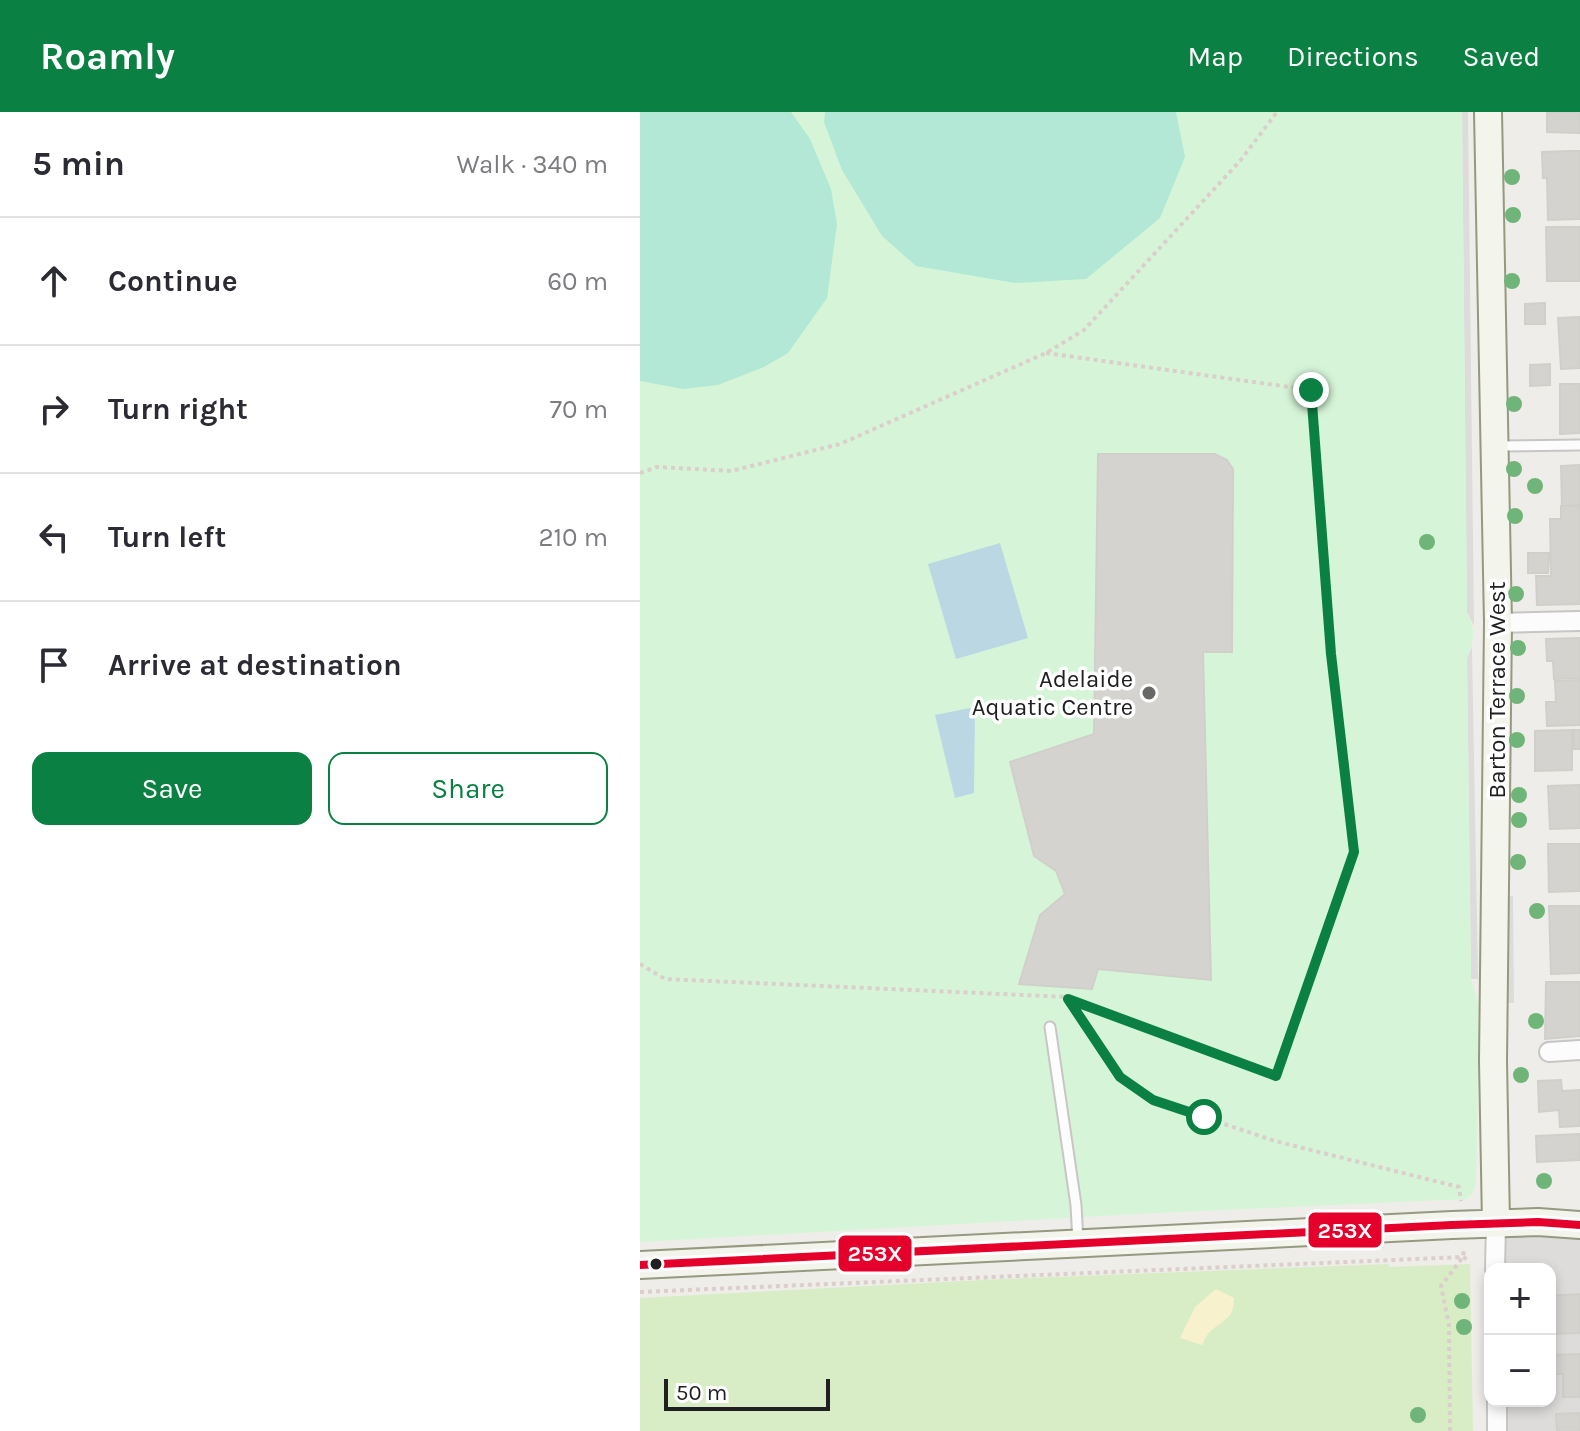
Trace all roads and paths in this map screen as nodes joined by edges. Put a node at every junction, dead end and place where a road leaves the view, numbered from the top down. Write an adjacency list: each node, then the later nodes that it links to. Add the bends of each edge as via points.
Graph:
1 (1277, 112): 3 (path, via 1240,161 1084,330)
2 (1488, 112): 5 (street, Barton Terrace West)
3 (1046, 353): 6 (path, via 840,444 731,471 657,467); 13 (path, via 1311,390 1331,654 1354,852)
4 (1580, 445): 5 (lane)
5 (1495, 446): 8 (street, Barton Terrace West)
6 (640, 473)
7 (1580, 621): 8 (street)
8 (1498, 623): 15 (street, Barton Terrace West)
9 (640, 964): 13 (path, via 665,979 1073,998)
10 (1050, 1027): 17 (lane)
11 (1580, 1050): 12 (street)
12 (1549, 1052)
13 (1276, 1076): 14 (path, via 1068,999 1120,1077 1153,1100 1275,1141)
14 (1459, 1187)
15 (1496, 1223): 16 (street); 17 (street); 20 (street, Barton Terrace West)
16 (1580, 1225)
17 (1078, 1245): 21 (street)
18 (1463, 1257): 19 (path); 22 (path); 24 (path, via 1441,1286 1449,1325)
19 (1470, 1261)
20 (1495, 1263)
21 (640, 1265)
22 (640, 1292)
23 (1497, 1407): 25 (street)
24 (1450, 1431)
25 (1497, 1431)

